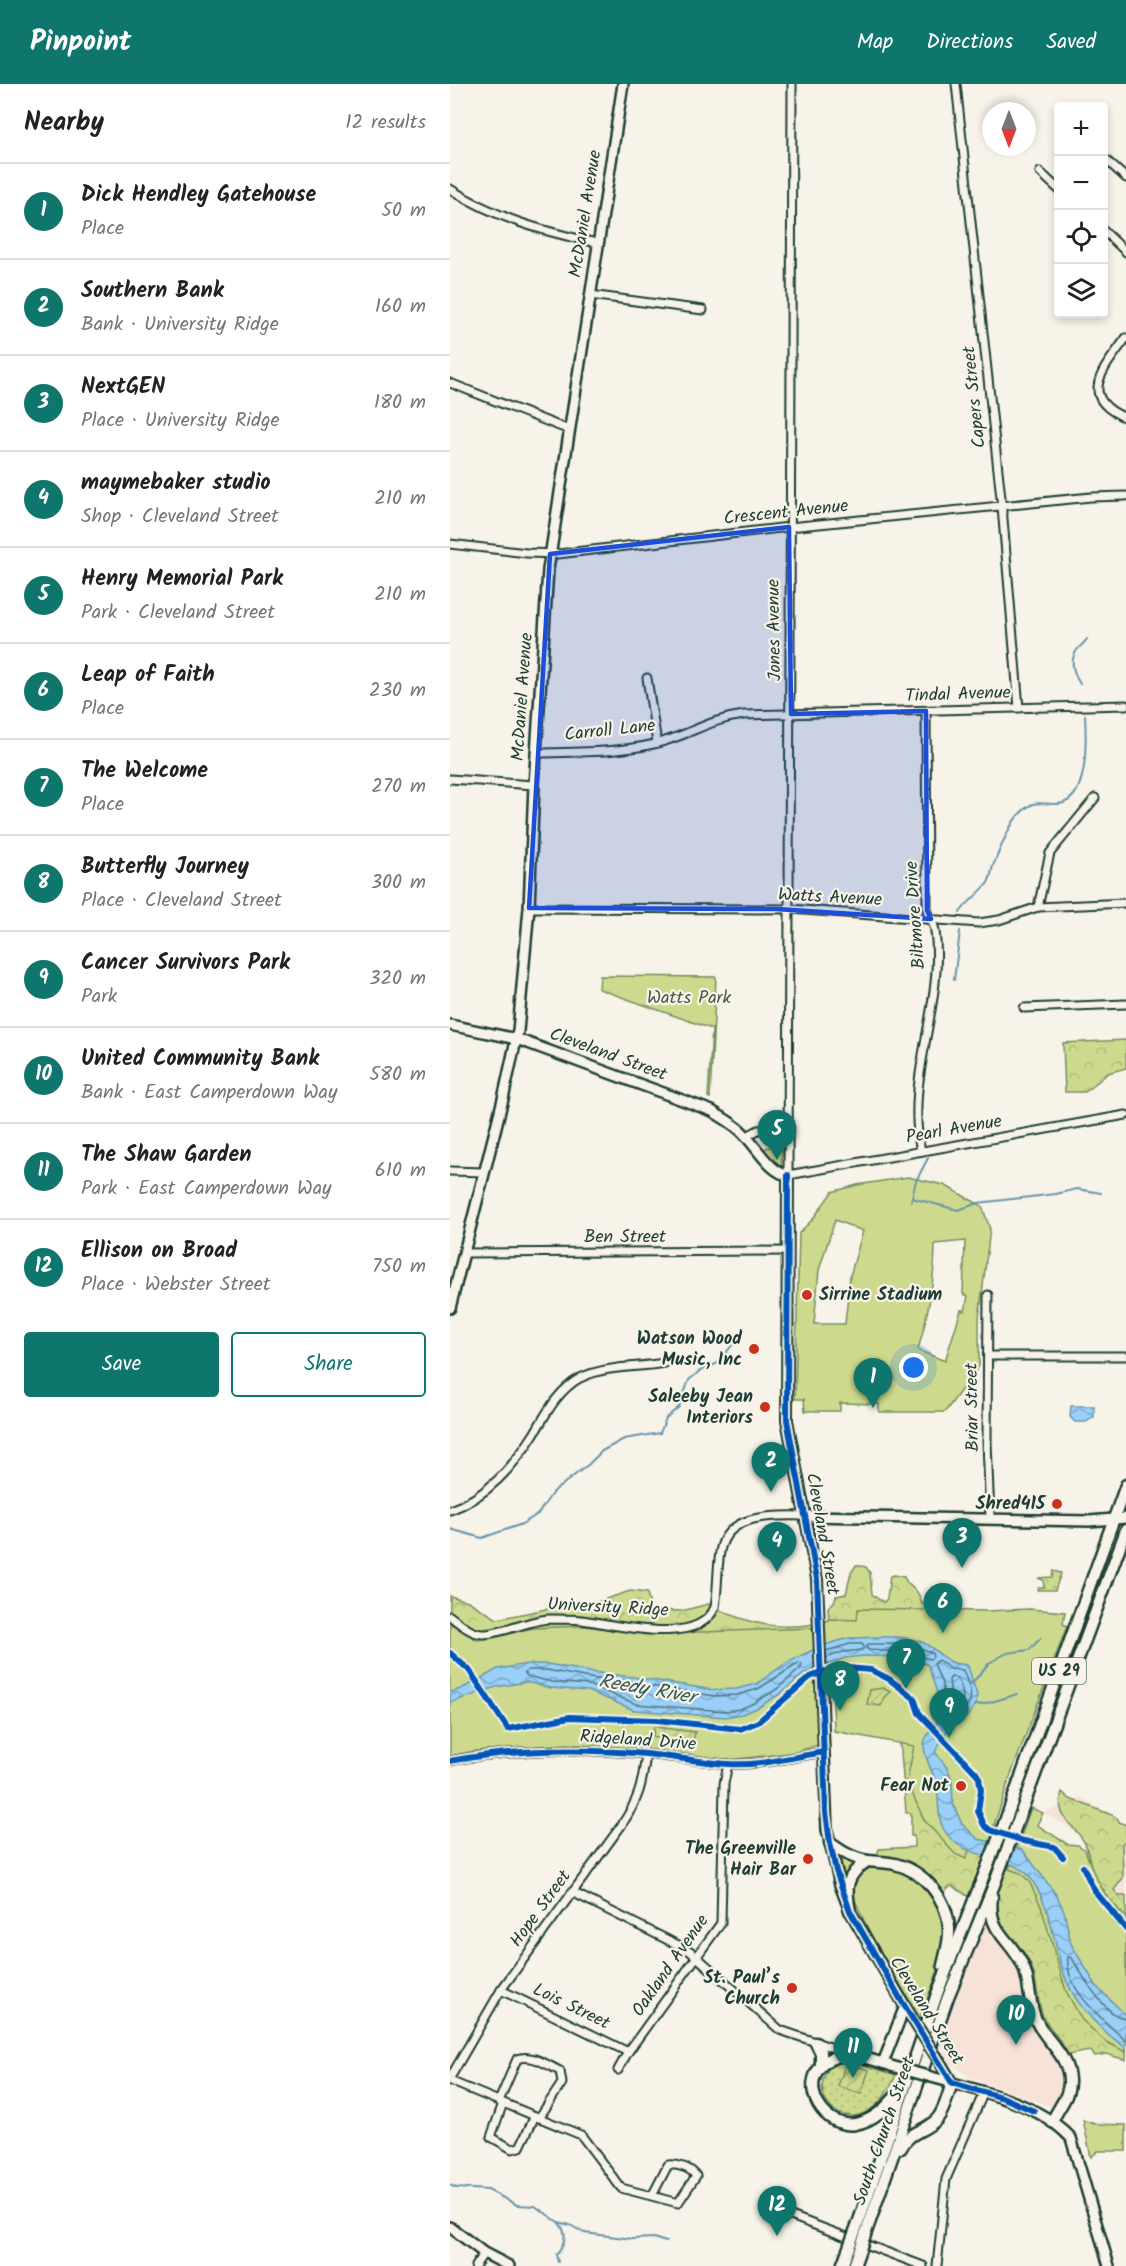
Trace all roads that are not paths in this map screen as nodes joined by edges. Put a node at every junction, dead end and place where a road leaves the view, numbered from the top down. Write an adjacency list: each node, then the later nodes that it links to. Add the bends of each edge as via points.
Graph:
1 (623, 84): 10 (street, McDaniel Avenue)
2 (792, 84): 20 (street, Jones Avenue)
3 (956, 84): 19 (street, Capers Street)
4 (1108, 162): 6 (street)
5 (1040, 172): 7 (street)
6 (1126, 178)
7 (1054, 185)
8 (450, 189): 10 (street, via 508,219)
9 (1108, 235): 11 (street)
10 (597, 243): 12 (street, McDaniel Avenue)
11 (1126, 252)
12 (590, 295): 13 (street); 17 (street, McDaniel Avenue)
13 (703, 310)
14 (1126, 338): 16 (street, via 1096,388 1105,404)
15 (450, 383): 17 (street)
16 (1126, 418)
17 (569, 430): 22 (street, McDaniel Avenue)
18 (1126, 496): 19 (street, Crescent Avenue)
19 (1002, 507): 20 (street, Crescent Avenue); 25 (street, Capers Street)
20 (789, 527): 22 (street, Crescent Avenue); 27 (street, Jones Avenue)
21 (450, 544): 22 (street, Crescent Avenue)
22 (549, 554): 29 (street, McDaniel Avenue)
23 (647, 678): 28 (street)
24 (1126, 705): 25 (street, Tindal Avenue)
25 (1018, 708): 26 (street, Tindal Avenue)
26 (926, 711): 27 (street, Tindal Avenue); 37 (street, Biltmore Drive, via 927,910)
27 (791, 714): 28 (street, Carroll Lane, via 726,717); 36 (street, Jones Avenue)
28 (657, 743): 29 (street, Carroll Lane)
29 (536, 753): 31 (street, McDaniel Avenue)
30 (450, 779): 31 (street)
31 (534, 785): 35 (street, McDaniel Avenue)
32 (1095, 798): 34 (street, via 1050,853)
33 (1126, 903): 34 (street, Watts Avenue)
34 (1038, 907): 37 (street, Watts Avenue, via 989,922)
35 (529, 908): 36 (street, Watts Avenue); 41 (street, McDaniel Avenue)
36 (790, 909): 37 (street, Watts Avenue); 43 (street, Jones Avenue)
37 (931, 919): 45 (street, Biltmore Drive, via 936,934 935,973 918,1103)
38 (1126, 1004): 39 (street)
39 (1024, 1008)
40 (450, 1025): 41 (street, Cleveland Street)
41 (517, 1039): 44 (street, Cleveland Street, via 691,1102); 47 (street, McDaniel Avenue)
42 (1126, 1114): 45 (street, Pearl Avenue)
43 (787, 1128): 44 (street, via 758,1130); 48 (street, Jones Avenue)
44 (747, 1136): 48 (street, Cleveland Street, via 776,1172)
45 (921, 1151): 48 (street, Pearl Avenue)
46 (450, 1171): 47 (street)
47 (484, 1172): 50 (street, McDaniel Avenue)
48 (788, 1175): 49 (street, Cleveland Street)
49 (787, 1251): 50 (street, Ben Street); 58 (street, Cleveland Street, via 787,1419)
50 (464, 1253): 52 (street, McDaniel Avenue)
51 (988, 1295): 53 (street, Briar Street)
52 (450, 1308)
53 (988, 1356): 54 (street); 59 (street, Briar Street)
54 (1126, 1356)
55 (666, 1363): 57 (street, via 601,1370 571,1384 554,1401 494,1484 479,1496)
56 (1126, 1485): 60 (main road, South Church Street / US 29)
57 (450, 1509)
58 (805, 1516): 59 (street, University Ridge); 64 (street, University Ridge, via 754,1518 728,1534 720,1552 715,1607 712,1615 699,1625 649,1630 547,1619 485,1634 472,1631); 65 (street, Cleveland Street, via 817,1579)
59 (990, 1518): 60 (street, University Ridge)
60 (1113, 1518): 61 (street, University Ridge); 62 (main road, South Church Street / US 29)
61 (1126, 1518)
62 (1109, 1530): 63 (street); 69 (main road, South Church Street / US 29)
63 (1126, 1531): 69 (main road, South Church Street / US 29)
64 (450, 1616)
65 (824, 1752): 68 (street, Ridgeland Drive); 70 (street, Cleveland Street)
66 (646, 1754): 67 (street, Ridgeland Drive, via 553,1751); 68 (street, Ridgeland Drive); 73 (street, Hope Street, via 636,1803)
67 (450, 1761)
68 (728, 1764): 75 (street, Oakland Avenue, via 724,1784 723,1918)
69 (1009, 1826): 72 (main road, South Church Street / US 29); 77 (main road, South Church Street / US 29, via 987,1868)
70 (830, 1843): 71 (main road, via 846,1855); 74 (street, Cleveland Street)
71 (867, 1861): 74 (main road, via 850,1876); 77 (main road, via 911,1869 934,1889 942,1902 949,1936)
72 (994, 1885): 91 (main road, via 994,1925 1022,1964 1035,2018 1068,2071 1068,2096); 92 (main road, South Church Street / US 29, via 948,1997)
73 (572, 1892): 75 (street); 76 (street, Hope Street)
74 (850, 1911): 78 (street, Cleveland Street)
75 (697, 1956): 79 (street, via 780,2030); 80 (street, Oakland Avenue)
76 (501, 1990): 80 (street, Lois Street); 85 (street, Hope Street)
77 (937, 1994): 87 (main road, South Church Street / US 29)
78 (907, 2010): 82 (street); 86 (street, Cleveland Street, bridge)
79 (816, 2043): 81 (street); 83 (main road)
80 (628, 2052): 84 (street, Oakland Avenue)
81 (854, 2054): 82 (street); 83 (main road)
82 (887, 2064): 86 (street, bridge)
83 (821, 2065): 87 (main road, via 814,2082 816,2100 828,2117 838,2123 855,2124 871,2118)
84 (618, 2070)
85 (450, 2080): 89 (street)
86 (949, 2082): 88 (street); 92 (main road, via 940,2116 906,2138)
87 (904, 2087): 95 (main road, South Church Street / US 29)
88 (984, 2092): 91 (street, via 1019,2104); 103 (street, via 946,2179)
89 (501, 2102): 90 (street); 90 (street, via 491,2137 512,2149 520,2147); 90 (street, via 517,2059 530,2057 560,2071 563,2078)
90 (537, 2117): 93 (street, via 581,2135 621,2188)
91 (1052, 2122): 104 (street, via 1071,2138)
92 (883, 2186): 95 (main road, South Church Street / US 29)
93 (652, 2196): 93 (street, via 668,2164 693,2171 696,2176 678,2203)
94 (783, 2213): 102 (street)
95 (866, 2217): 100 (main road, South Church Street / US 29, bridge); 101 (main road, South Church Street / US 29, bridge)
96 (450, 2227): 97 (street)
97 (484, 2253): 98 (street); 99 (street)
98 (475, 2266)
99 (509, 2266)
100 (842, 2266)
101 (854, 2266)
102 (923, 2266)
103 (937, 2266)
104 (1109, 2266)

